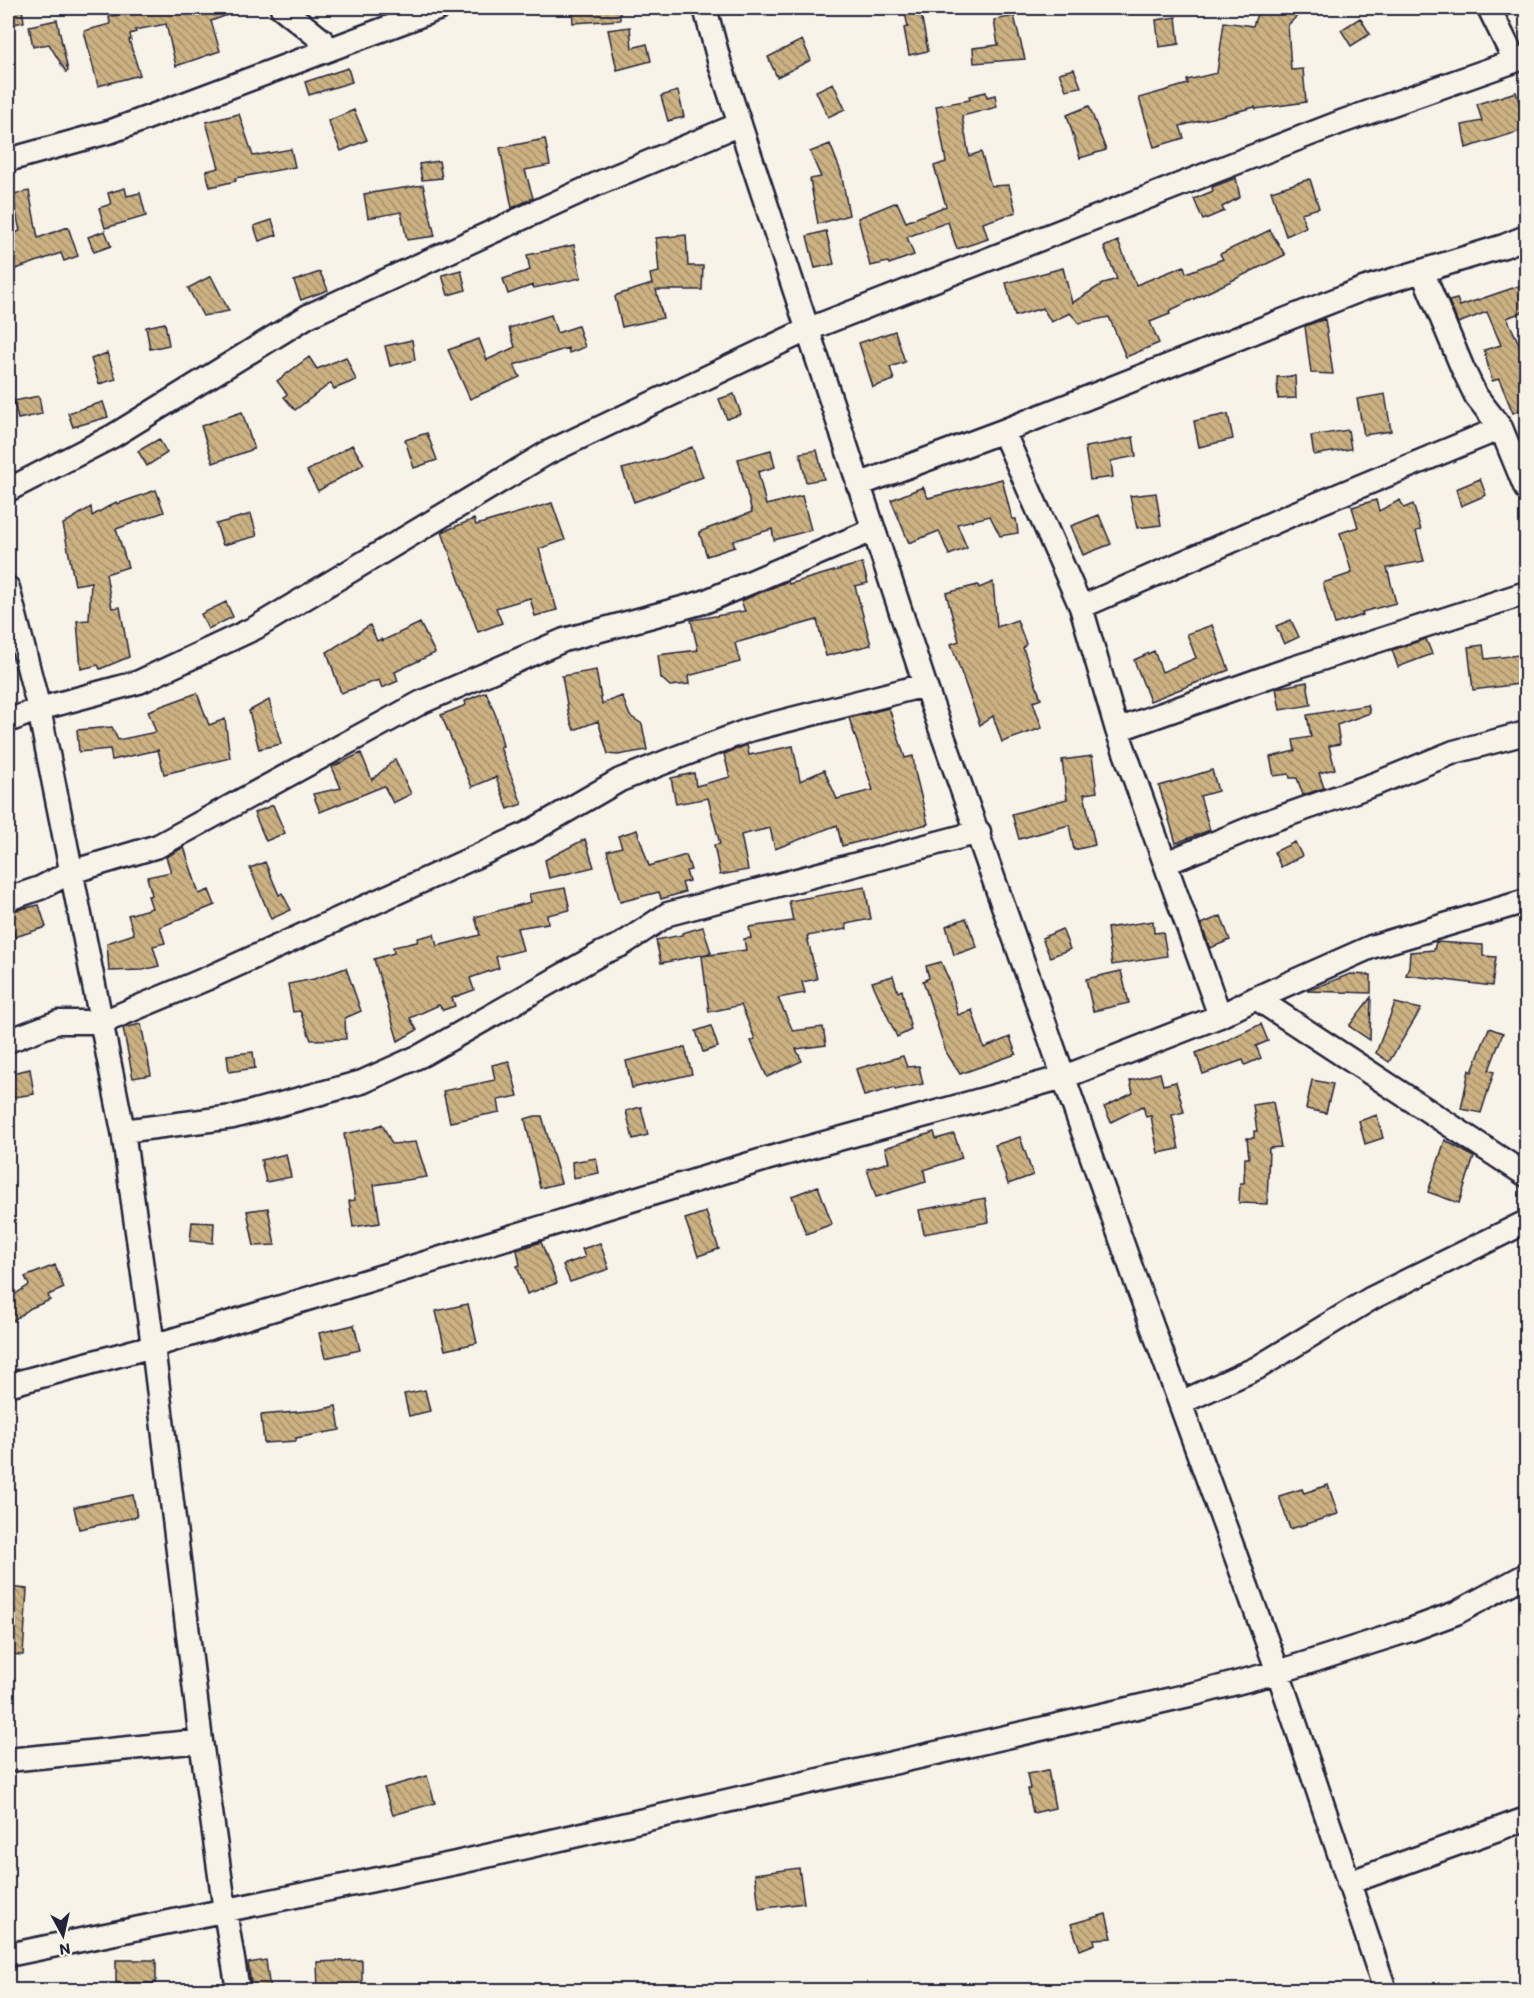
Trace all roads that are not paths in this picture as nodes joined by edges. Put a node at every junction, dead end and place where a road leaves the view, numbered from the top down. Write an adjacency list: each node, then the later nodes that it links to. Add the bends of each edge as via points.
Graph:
1 (282, 8): 5 (street, via 323,41)
2 (440, 8): 5 (street)
3 (705, 8): 7 (street)
4 (1489, 8): 6 (street)
5 (326, 50): 8 (street, via 112,131)
6 (1521, 59): 11 (street, via 1318,131)
7 (740, 124): 11 (street); 16 (street, via 599,183 308,316 113,436)
8 (8, 160)
9 (1527, 237): 10 (street)
10 (1422, 271): 12 (street, via 1476,396); 13 (street, via 1297,314)
11 (809, 330): 14 (street); 22 (street, via 547,453 255,628 139,682)
12 (1501, 428): 15 (street); 20 (street)
13 (1003, 431): 14 (street); 20 (street)
14 (858, 485): 17 (street)
15 (1527, 489)
16 (8, 490)
17 (873, 530): 21 (street); 28 (street, via 704,602 564,640 422,702 158,846)
18 (8, 588): 22 (street)
19 (1527, 593): 24 (street, via 1290,669)
20 (1082, 607): 24 (street)
21 (926, 686): 26 (street); 33 (street, via 749,730 620,780 528,833)
22 (39, 709): 23 (street); 28 (street)
23 (8, 721)
24 (1117, 730): 27 (street)
25 (1527, 734): 27 (street, via 1454,752)
26 (979, 832): 35 (street); 36 (street, via 668,914 621,945 422,1055 362,1082 233,1117)
27 (1166, 862): 32 (street)
28 (71, 872): 29 (street); 33 (street)
29 (8, 899)
30 (1527, 901): 31 (street, via 1371,947)
31 (1256, 998): 32 (street); 37 (street)
32 (1220, 1016): 35 (street)
33 (103, 1022): 34 (street, via 58,1022); 36 (street)
34 (8, 1041)
35 (1064, 1077): 39 (street, via 766,1159); 41 (street)
36 (123, 1131): 39 (street)
37 (1527, 1175)
38 (1527, 1222): 41 (street, via 1372,1298 1257,1368)
39 (153, 1346): 40 (street); 44 (street)
40 (8, 1385)
41 (1180, 1403): 43 (street)
42 (1527, 1575): 43 (street, via 1456,1613)
43 (1278, 1672): 47 (street); 48 (street, via 1091,1719 456,1863)
44 (201, 1741): 45 (street); 48 (street)
45 (8, 1760)
46 (1527, 1819): 47 (street)
47 (1348, 1883): 51 (street)
48 (225, 1911): 49 (street); 50 (street)
49 (8, 1955)
50 (238, 1990)
51 (1385, 1990)

